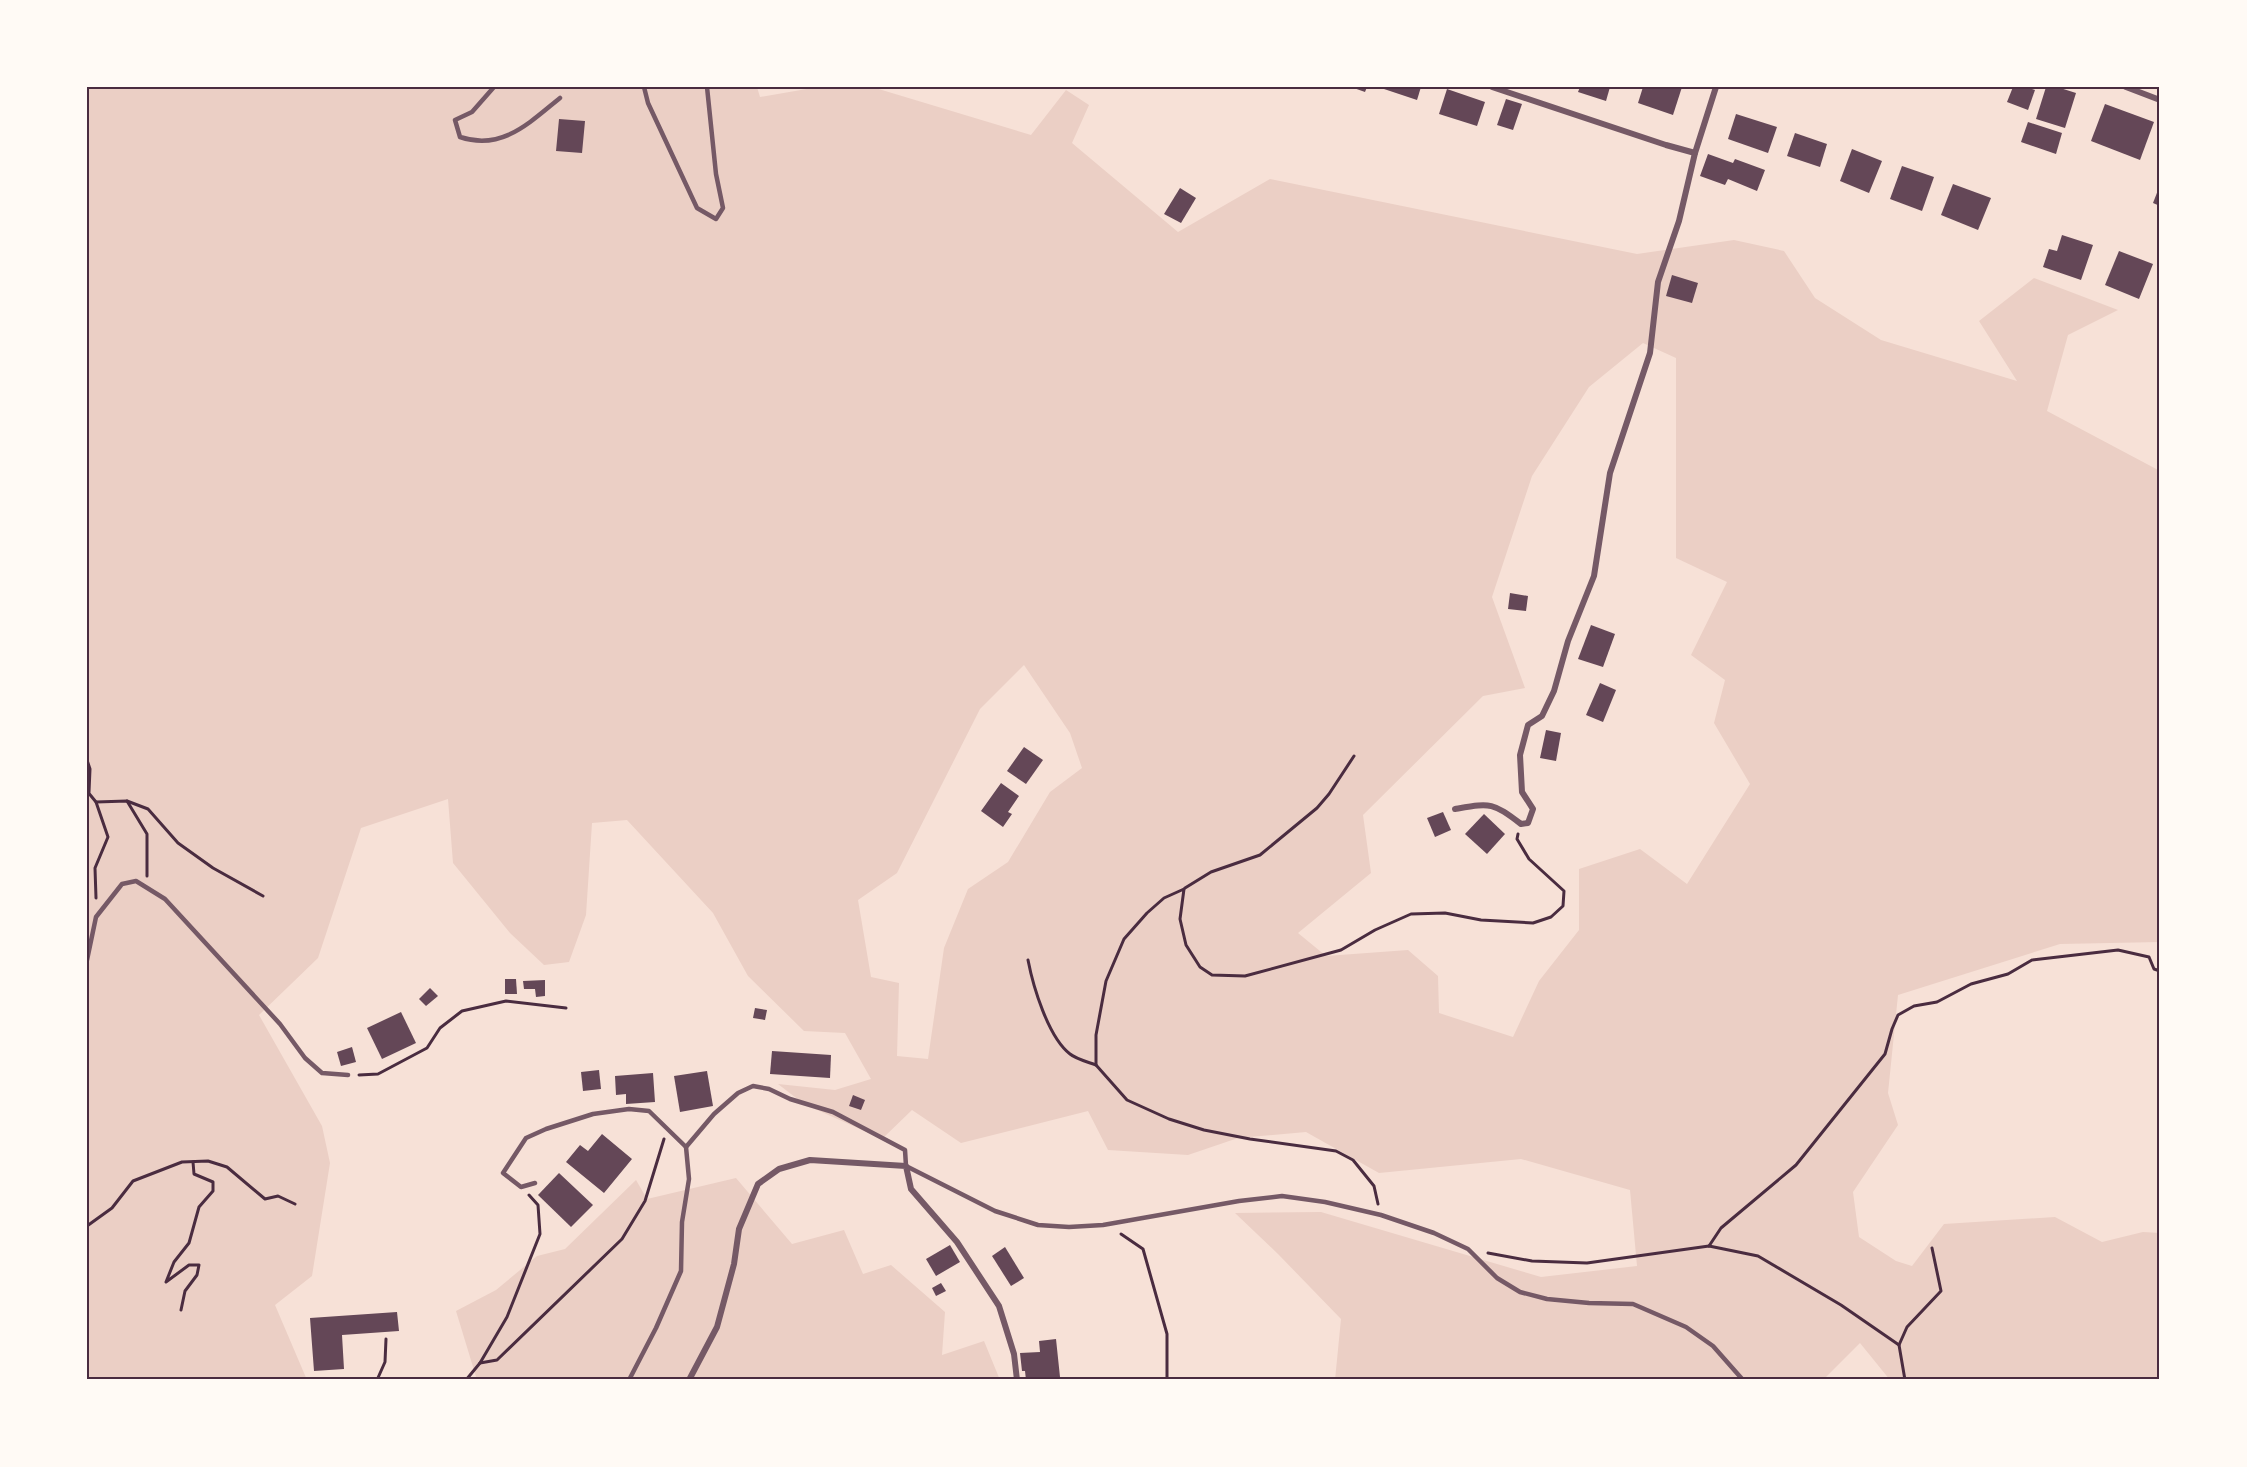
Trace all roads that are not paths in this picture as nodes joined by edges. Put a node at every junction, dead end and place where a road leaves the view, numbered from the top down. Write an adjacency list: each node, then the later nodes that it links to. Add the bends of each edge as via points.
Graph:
1 (494, 87): 8 (lane, via 472,112 455,120 460,137 476,142 504,138)
2 (644, 87): 3 (lane, via 697,208 716,219 723,207)
3 (707, 87)
4 (1492, 87): 10 (street)
5 (1716, 87): 10 (street)
6 (2126, 87): 7 (street)
7 (2141, 89): 9 (street)
8 (560, 98)
9 (2160, 100)
10 (1695, 153): 11 (street, via 1679,221 1658,282 1650,352 1610,473 1594,576 1568,641 1554,691 1542,716 1528,725 1520,755 1522,792 1533,809 1528,823 1521,824 1507,811 1485,804)
11 (1455, 809)
12 (87, 960): 13 (lane, via 96,917 123,884 136,881 165,899 280,1024 305,1058 322,1073)
13 (348, 1075)
14 (686, 1147): 15 (lane, via 714,1114 738,1093 753,1086 832,1112 898,1145 905,1150); 16 (lane, via 649,1111 629,1109 593,1114 526,1138 502,1173 521,1187); 17 (lane, via 689,1179 682,1222 681,1271)
15 (906, 1166): 18 (street, via 810,1160 779,1169 758,1184 739,1229 717,1327); 19 (street, via 911,1189 957,1242 999,1306 1014,1354); 20 (lane, via 995,1211 1038,1225 1103,1225 1282,1196 1381,1215 1468,1249 1497,1278 1520,1292 1557,1300 1633,1304 1686,1327 1713,1346)
16 (535, 1183)
17 (629, 1380)
18 (690, 1380)
19 (1017, 1380)
20 (1743, 1380)

